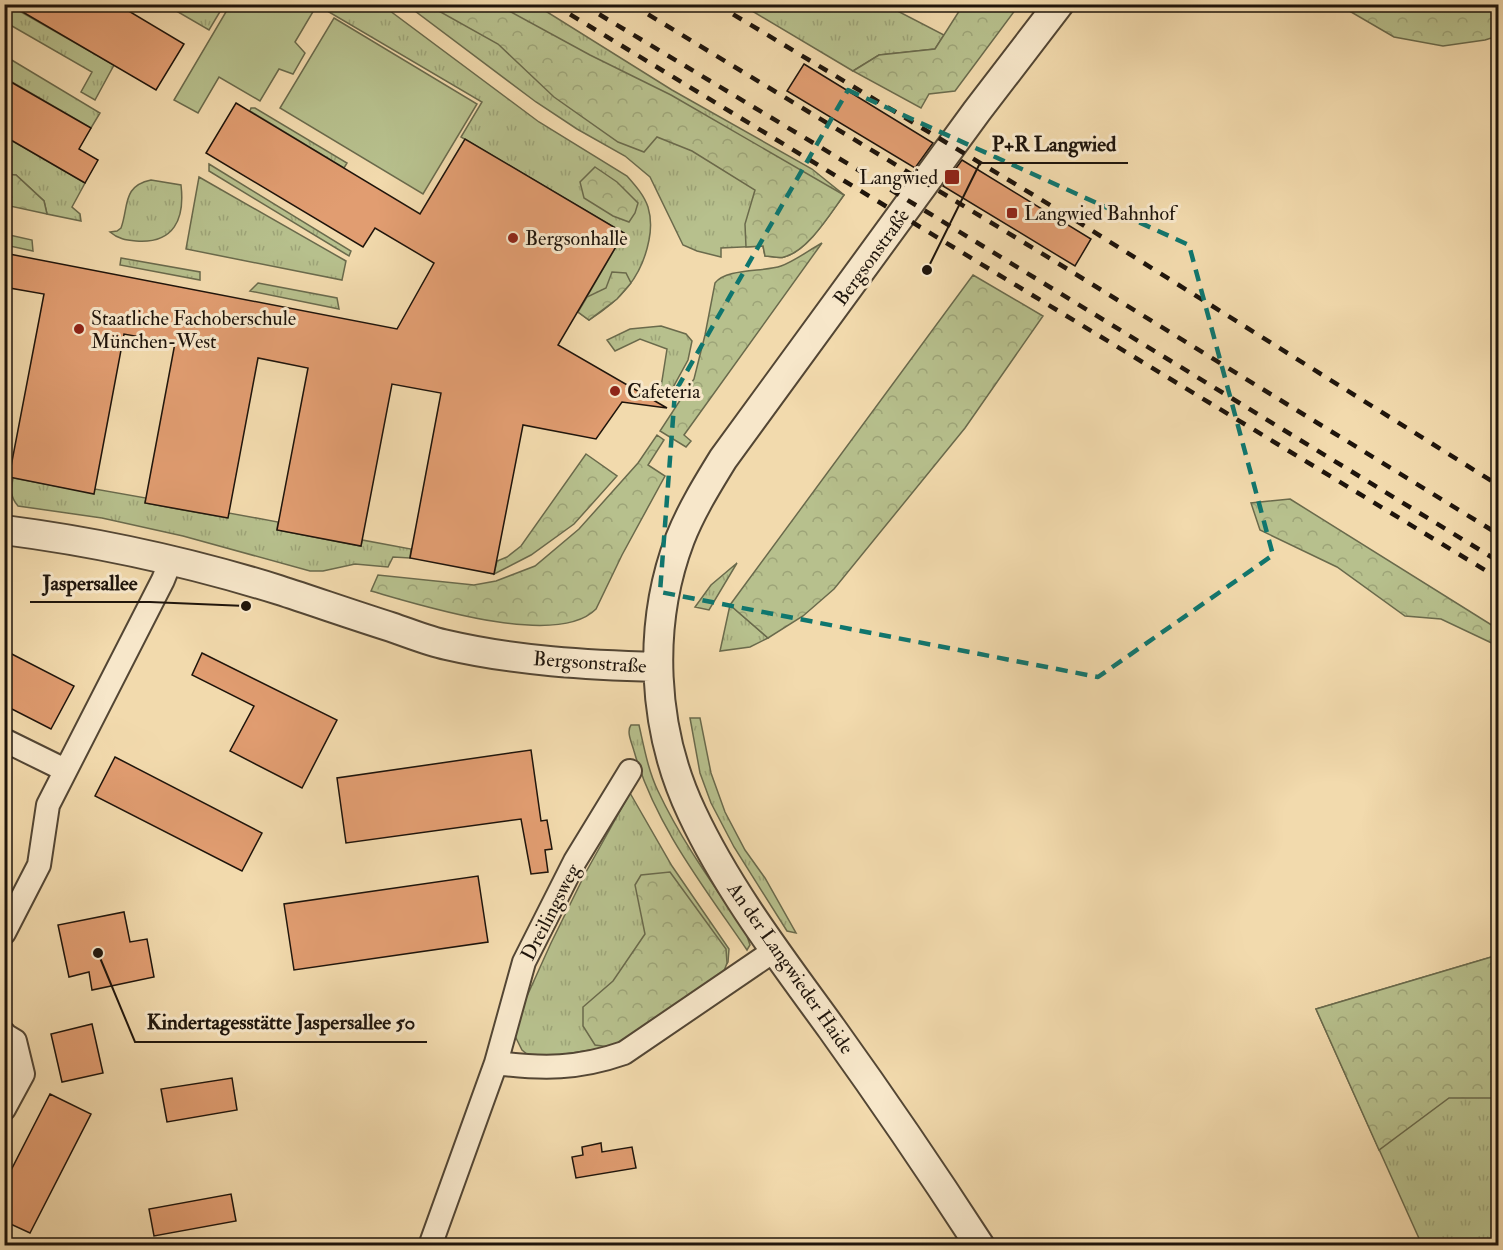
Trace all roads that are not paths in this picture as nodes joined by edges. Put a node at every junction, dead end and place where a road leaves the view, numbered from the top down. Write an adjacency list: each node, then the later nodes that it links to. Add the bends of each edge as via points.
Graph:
1 (1059, 4): 4 (street, Bergsonstraße, via 707,485 680,539 672,566 661,613)
2 (4, 530): 3 (street, Bergsonstraße)
3 (171, 560): 4 (street, Bergsonstraße, via 445,645 542,660); 6 (street)
4 (658, 667): 9 (street, An der Langwieder Haide, via 667,740 691,812)
5 (4, 740): 6 (street)
6 (65, 770): 8 (street, via 48,805 39,865)
7 (630, 771): 11 (street, Dreilingsweg, via 575,861 524,962)
8 (4, 933)
9 (775, 950): 11 (street, via 624,1053 566,1066); 14 (street, An der Langwieder Haide, via 888,1106)
10 (5, 1035): 12 (street, via 15,1041 22,1074)
11 (496, 1064): 13 (street, Dreilingsweg)
12 (4, 1109)
13 (430, 1245)
14 (980, 1245)

